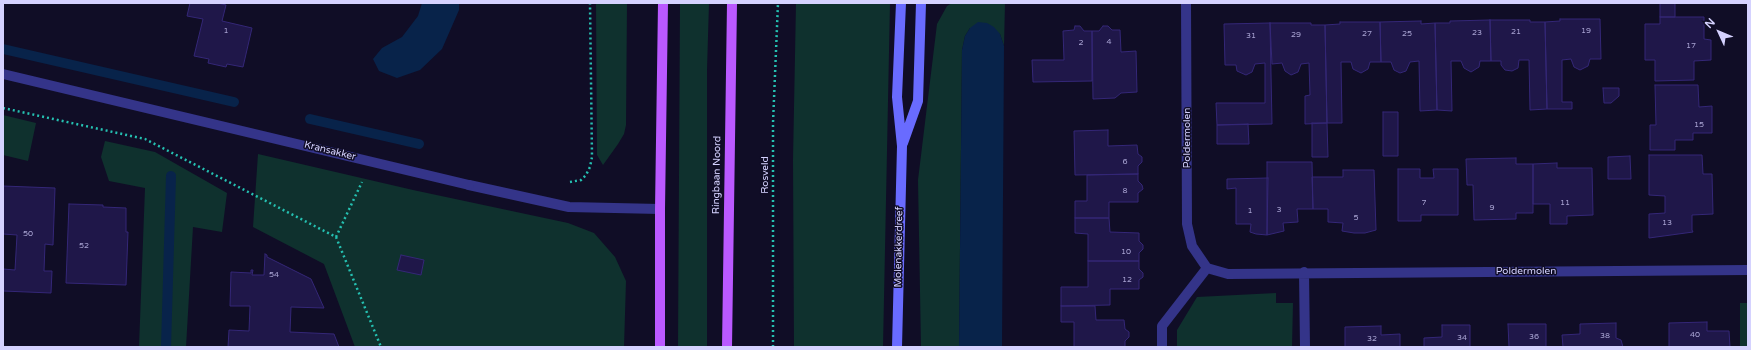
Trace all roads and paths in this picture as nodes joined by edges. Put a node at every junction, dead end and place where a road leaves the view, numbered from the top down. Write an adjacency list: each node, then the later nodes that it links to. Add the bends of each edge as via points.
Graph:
1 (590, 3): 12 (path, via 592,157 586,175 581,180)
2 (663, 3): 13 (main road)
3 (732, 3): 20 (main road, Ringbaan Noord)
4 (778, 3): 21 (path, Rosveld, via 772,123)
5 (901, 3): 10 (street, Molenakkerdreef, via 897,97)
6 (921, 3): 10 (street, Molenakkerdreef, via 918,101)
7 (1186, 3): 15 (street, Poldermolen, via 1187,224 1192,246)
8 (3, 74): 11 (street, Kransakker)
9 (3, 108): 14 (path, via 145,139)
10 (902, 146): 22 (street, Molenakkerdreef)
11 (372, 161): 13 (street, Kransakker, via 569,207); 14 (path)
12 (567, 183)
13 (660, 209): 19 (main road)
14 (336, 237): 18 (path)
15 (1207, 268): 17 (street, Poldermolen, via 1228,274); 23 (street, via 1162,326)
16 (1748, 270): 17 (street, Poldermolen)
17 (1304, 272): 24 (street)
18 (381, 347)
19 (660, 347)
20 (726, 347)
21 (773, 347)
22 (897, 347)
23 (1162, 347)
24 (1305, 347)

